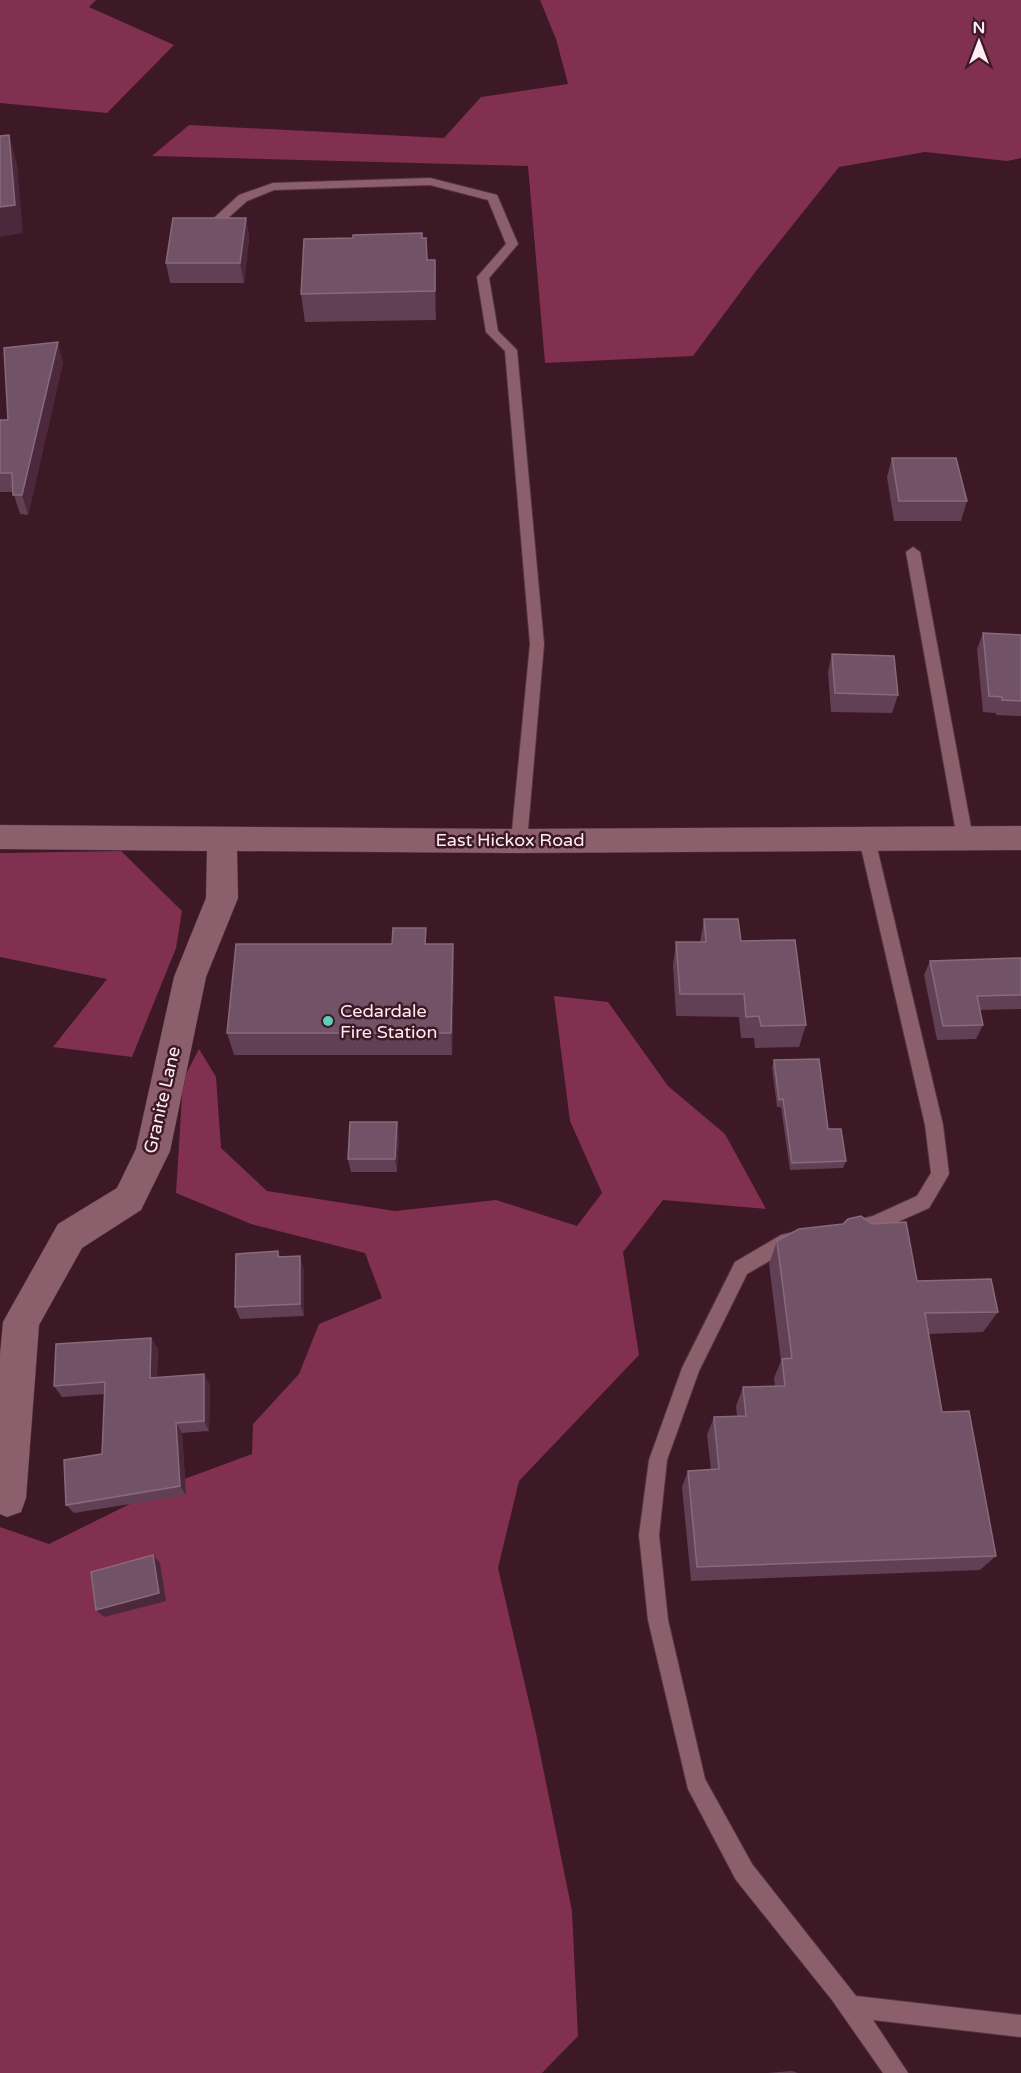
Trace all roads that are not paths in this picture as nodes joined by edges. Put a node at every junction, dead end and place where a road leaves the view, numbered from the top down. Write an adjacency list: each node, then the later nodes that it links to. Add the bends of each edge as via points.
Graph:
1 (208, 229): 8 (lane, via 243,198 273,187 430,181 493,198 512,244 483,277 492,332 511,350 537,644)
2 (913, 552): 5 (lane)
3 (0, 837): 7 (street, East Hickox Road)
4 (867, 838): 5 (street, East Hickox Road); 8 (street, East Hickox Road); 9 (lane, via 934,1125 940,1174 923,1202 875,1224)
5 (965, 838): 6 (street, East Hickox Road)
6 (1021, 838)
7 (222, 839): 8 (street, East Hickox Road); 11 (street, Granite Lane, via 222,898 190,977 153,1151 129,1199 70,1236 21,1322)
8 (519, 841)
9 (842, 1230)
10 (809, 1237): 12 (lane, via 788,1241 741,1268 691,1368 658,1460 649,1535 658,1620 695,1782 744,1872)
11 (7, 1498)
12 (850, 2006): 13 (lane); 14 (lane)
13 (1021, 2025)
14 (897, 2073)

